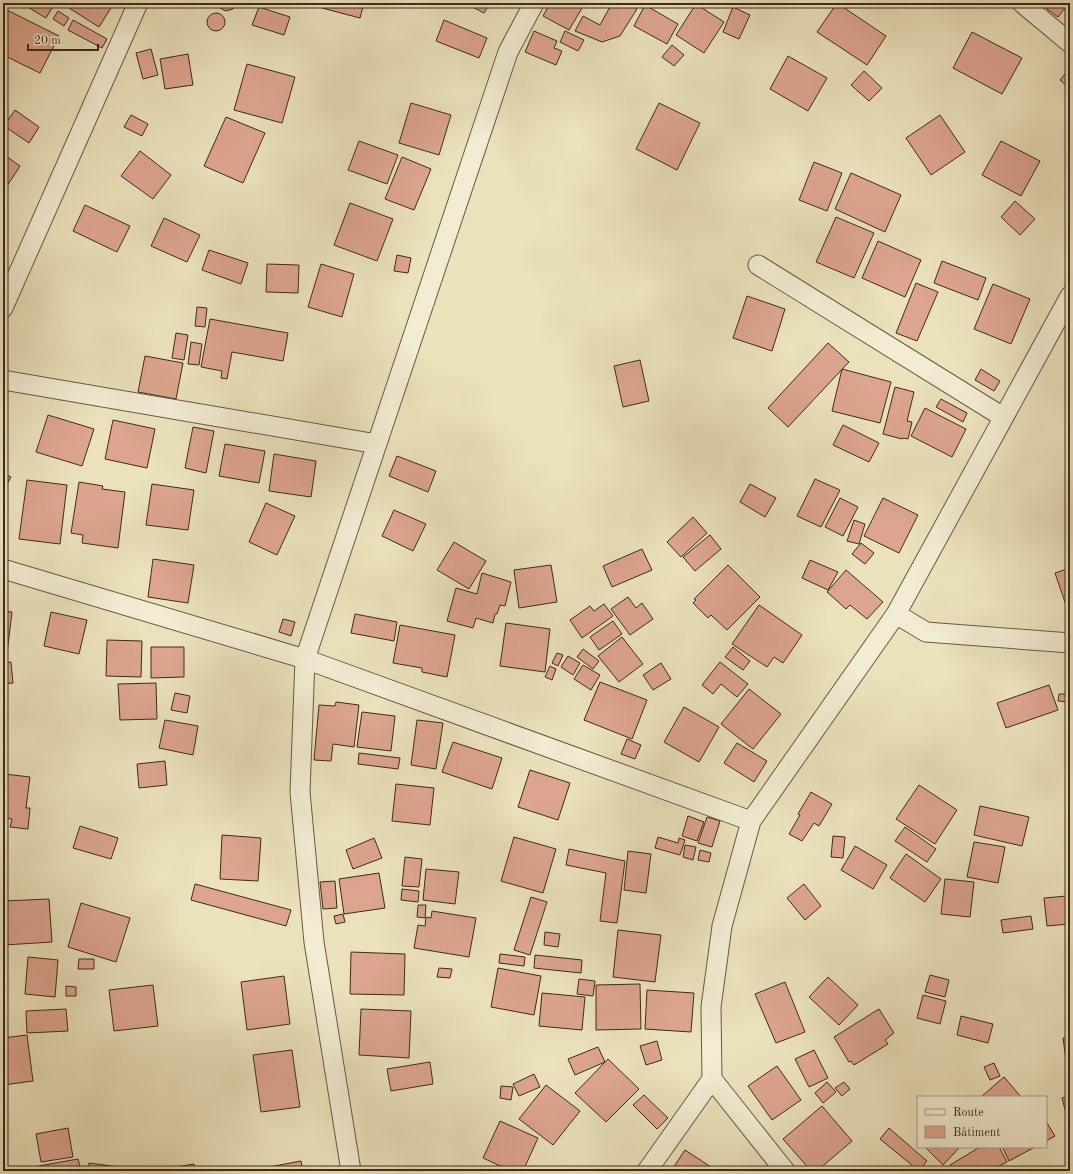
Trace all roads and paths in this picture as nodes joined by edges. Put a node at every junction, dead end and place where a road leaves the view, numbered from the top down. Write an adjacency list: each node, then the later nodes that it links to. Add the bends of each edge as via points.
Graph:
1 (138, 3): 7 (street)
2 (534, 3): 10 (street, via 508,52)
3 (1022, 3): 4 (street)
4 (1070, 43)
5 (758, 265): 9 (street)
6 (1070, 296): 9 (street)
7 (3, 308)
8 (3, 380): 10 (street)
9 (1003, 417): 12 (street)
10 (377, 444): 14 (street)
11 (3, 569): 14 (street)
12 (896, 614): 13 (street, via 926,632); 15 (street)
13 (1070, 643)
14 (305, 659): 15 (street); 17 (street, via 300,792 314,942)
15 (751, 821): 16 (street, via 722,926 710,1007)
16 (712, 1079): 18 (street); 19 (street)
17 (351, 1171)
18 (647, 1171)
19 (785, 1171)

